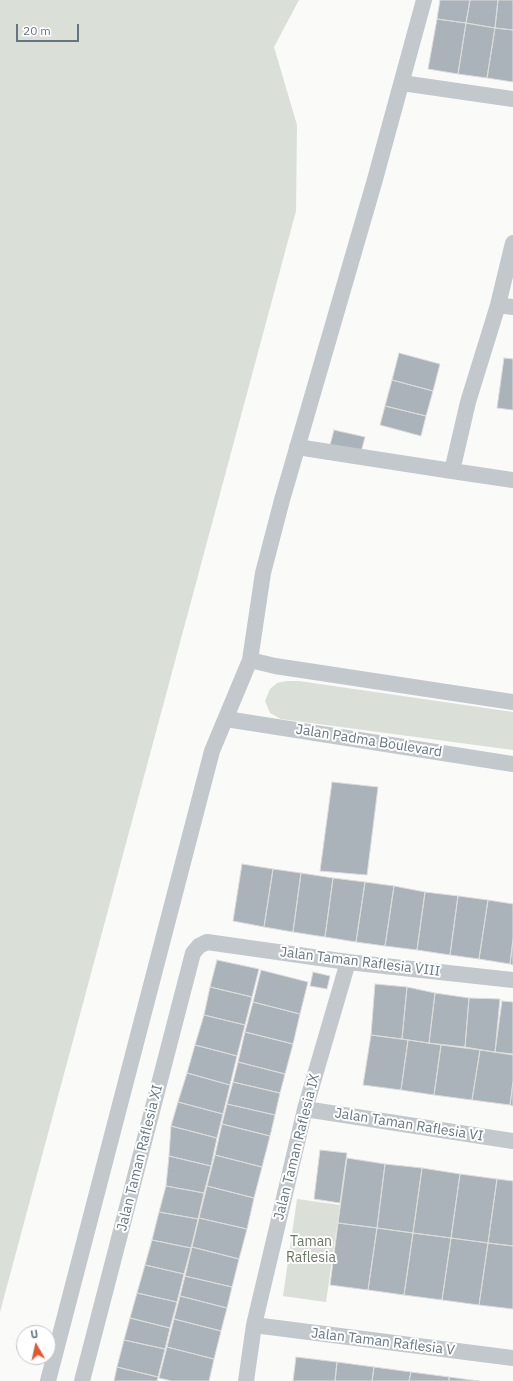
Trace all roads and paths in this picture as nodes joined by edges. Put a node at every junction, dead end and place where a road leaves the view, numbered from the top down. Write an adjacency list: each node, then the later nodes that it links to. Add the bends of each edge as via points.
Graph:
1 (424, 0): 2 (street)
2 (402, 83): 3 (street); 6 (street)
3 (513, 99)
4 (513, 243): 5 (street)
5 (505, 306): 7 (street, via 468,402)
6 (297, 447): 7 (street); 9 (street, via 263,573)
7 (452, 471): 8 (street)
8 (513, 480)
9 (250, 660): 10 (street); 11 (street)
10 (513, 702)
11 (226, 718): 12 (street, Jalan Padma Boulevard); 20 (street, via 212,751)
12 (513, 764)
13 (208, 942): 14 (street, Jalan Taman Raflesia VIII); 21 (street, Jalan Taman Raflesia XI, via 199,946 193,953)
14 (348, 962): 15 (street, Jalan Taman Raflesia VIII); 16 (street, Jalan Taman Raflesia IX)
15 (513, 980)
16 (305, 1110): 17 (street, Jalan Taman Raflesia VI); 18 (street, Jalan Taman Raflesia IX)
17 (513, 1141)
18 (254, 1325): 19 (street, Jalan Taman Raflesia V); 22 (street, Jalan Taman Raflesia IX)
19 (513, 1358)
20 (48, 1381)
21 (82, 1381)
22 (246, 1381)

